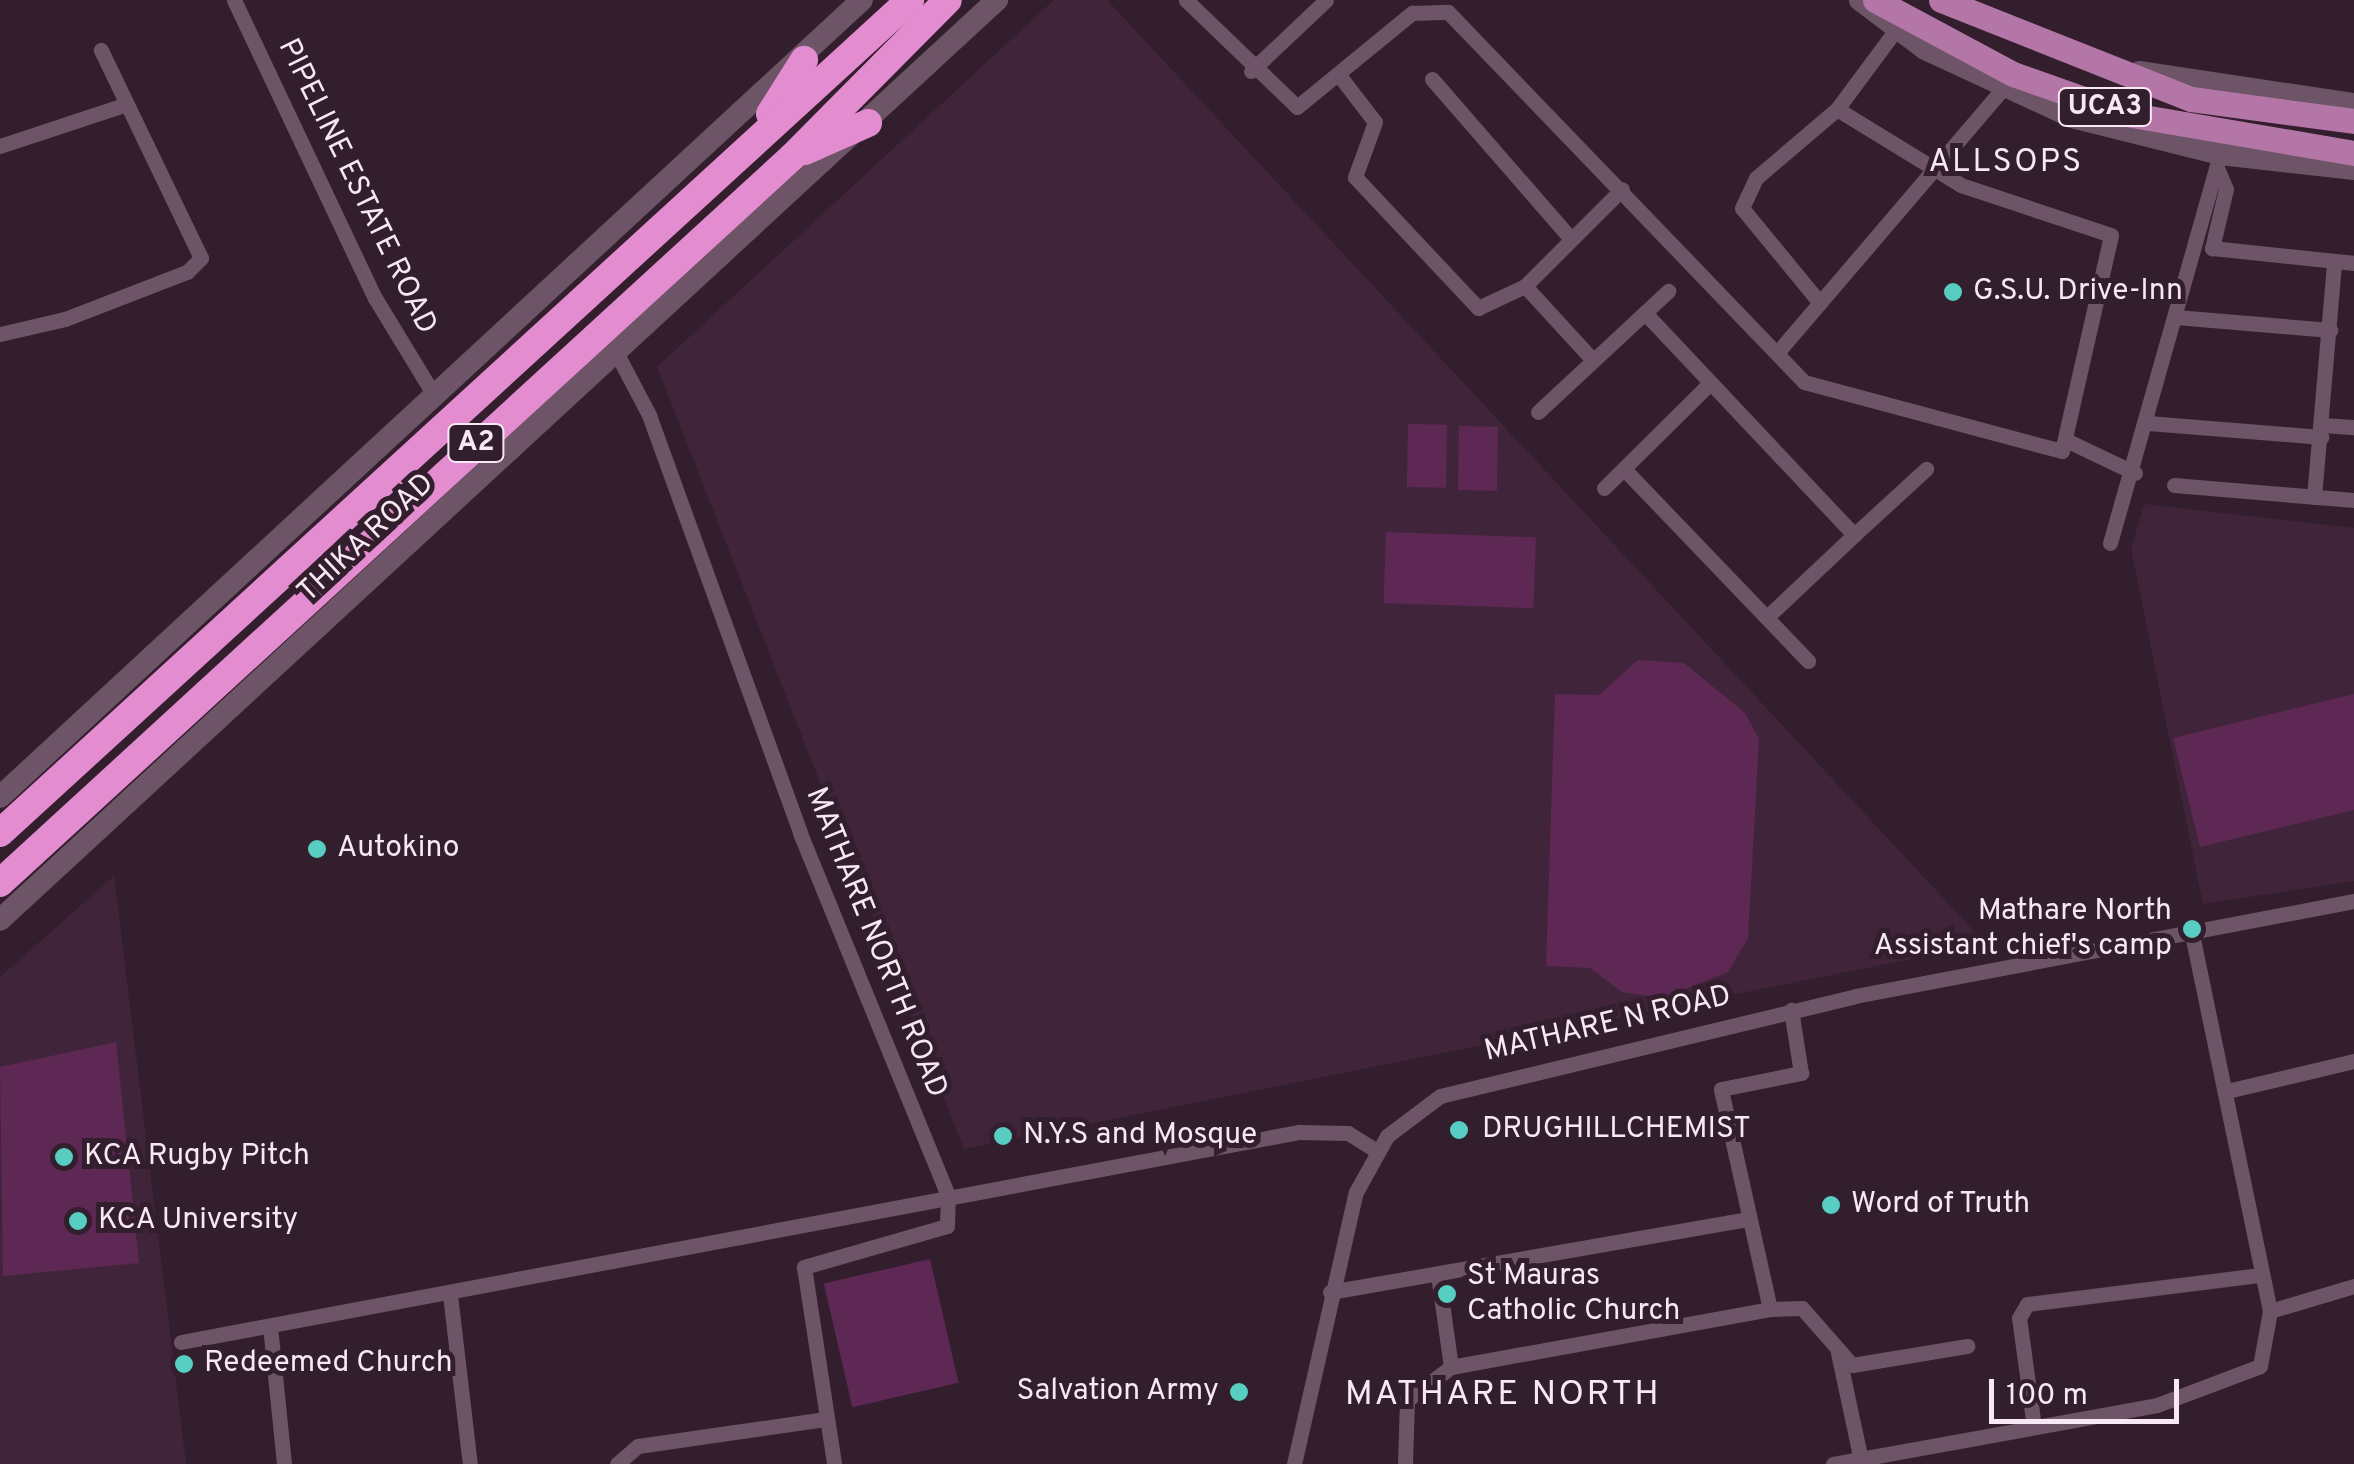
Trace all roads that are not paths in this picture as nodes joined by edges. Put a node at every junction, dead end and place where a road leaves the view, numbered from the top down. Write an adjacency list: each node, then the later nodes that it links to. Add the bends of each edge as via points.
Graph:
1 (234, 0): 46 (street, PIPELINE ESTATE ROAD, via 375,298)
2 (862, 0): 13 (main road, THIKA ROAD)
3 (910, 0): 24 (highway, THIKA ROAD / A2)
4 (948, 0): 27 (highway, THIKA ROAD / A2)
5 (997, 0): 23 (main road, THIKA ROAD)
6 (1186, 0): 15 (street)
7 (1326, 0): 15 (street)
8 (1860, 0): 11 (main road, UCA3)
9 (1875, 0): 26 (main road, UCA3, via 2013,74 2126,114)
10 (1941, 0): 14 (main road, UCA3)
11 (1895, 31): 18 (main road, UCA3); 21 (street)
12 (101, 50): 20 (street)
13 (804, 60): 24 (highway); 46 (main road, THIKA ROAD)
14 (2106, 67): 19 (main road, UCA3); 22 (main road, UCA3, via 2232,108)
15 (1252, 71): 16 (street, via 1297,107)
16 (1342, 79): 31 (street, via 1412,13 1448,12); 35 (street, via 1374,122 1353,169 1361,186 1470,303 1495,306)
17 (1432, 79): 32 (street)
18 (2003, 88): 28 (main road, UCA3); 30 (street)
19 (2354, 104)
20 (124, 106): 25 (street); 41 (street, via 198,240 197,266 65,319)
21 (1837, 109): 30 (street); 37 (street, via 1756,178 1742,208)
22 (2354, 121)
23 (868, 124): 27 (highway); 43 (main road, THIKA ROAD)
24 (762, 128): 64 (highway, THIKA ROAD / A2)
25 (0, 146)
26 (2354, 153)
27 (792, 157): 65 (highway, THIKA ROAD / A2)
28 (2218, 161): 29 (main road, UCA3); 33 (street, via 2226,189 2212,248); 39 (street)
29 (2354, 168)
30 (1936, 171): 37 (street); 51 (street, via 2111,235)
31 (1622, 189): 32 (street); 42 (street)
32 (1570, 238): 35 (street)
33 (2334, 264): 34 (street); 40 (street)
34 (2354, 264)
35 (1525, 286): 44 (street)
36 (1668, 292): 38 (street)
37 (1820, 303): 42 (street)
38 (1645, 313): 44 (street); 45 (street)
39 (2176, 317): 40 (street); 48 (street)
40 (2330, 330): 50 (street)
41 (0, 334)
42 (1777, 352): 51 (street, via 1830,394 2052,451)
43 (617, 354): 67 (main road, THIKA ROAD); 73 (street, MATHARE NORTH ROAD, via 649,416 800,833)
44 (1592, 358): 47 (street)
45 (1709, 384): 52 (street); 59 (street)
46 (434, 396): 63 (main road, THIKA ROAD)
47 (1538, 412)
48 (2148, 423): 50 (street); 54 (street)
49 (2354, 427): 50 (street)
50 (2322, 431): 57 (street)
51 (2070, 442): 54 (street)
52 (1624, 469): 56 (street); 61 (street)
53 (1926, 470): 59 (street)
54 (2135, 473): 60 (street)
55 (2174, 485): 57 (street)
56 (1604, 488)
57 (2314, 497): 58 (street)
58 (2354, 500)
59 (1854, 535): 61 (street)
60 (2110, 543)
61 (1768, 617): 62 (street)
62 (1808, 661)
63 (0, 797)
64 (0, 833)
65 (0, 884)
66 (2354, 901): 68 (street, MATHARE N ROAD)
67 (0, 920)
68 (2192, 933): 69 (street, MATHARE N ROAD); 71 (street)
69 (1791, 1010): 72 (street, MATHARE N ROAD, via 1450,1091); 74 (street, via 1800,1073 1721,1089)
70 (2354, 1061): 71 (street)
71 (2226, 1092): 75 (street)
72 (1375, 1150): 73 (street, via 1348,1133 1306,1132); 78 (street)
73 (948, 1196): 79 (street); 87 (street, via 947,1226 804,1267)
74 (1749, 1219): 76 (street); 80 (street)
75 (2261, 1274): 81 (street); 88 (street, via 2027,1304 2019,1318)
76 (1438, 1275): 78 (street); 86 (street)
77 (2354, 1286): 81 (street)
78 (1330, 1292): 94 (street)
79 (450, 1295): 82 (street); 91 (street)
80 (1770, 1309): 85 (street, via 1802,1308); 86 (street)
81 (2270, 1310): 88 (street, via 2260,1366 2220,1387)
82 (270, 1326): 83 (street); 90 (street)
83 (181, 1342)
84 (1967, 1346): 85 (street, via 1859,1364)
85 (1838, 1352): 89 (street)
86 (1451, 1367): 95 (street, via 1406,1400)
87 (826, 1419): 92 (street, via 638,1446); 93 (street)
88 (2034, 1427): 89 (street)
89 (1860, 1456): 96 (street)
90 (284, 1464)
91 (470, 1464)
92 (617, 1464)
93 (834, 1464)
94 (1294, 1464)
95 (1405, 1464)
96 (1833, 1464)

